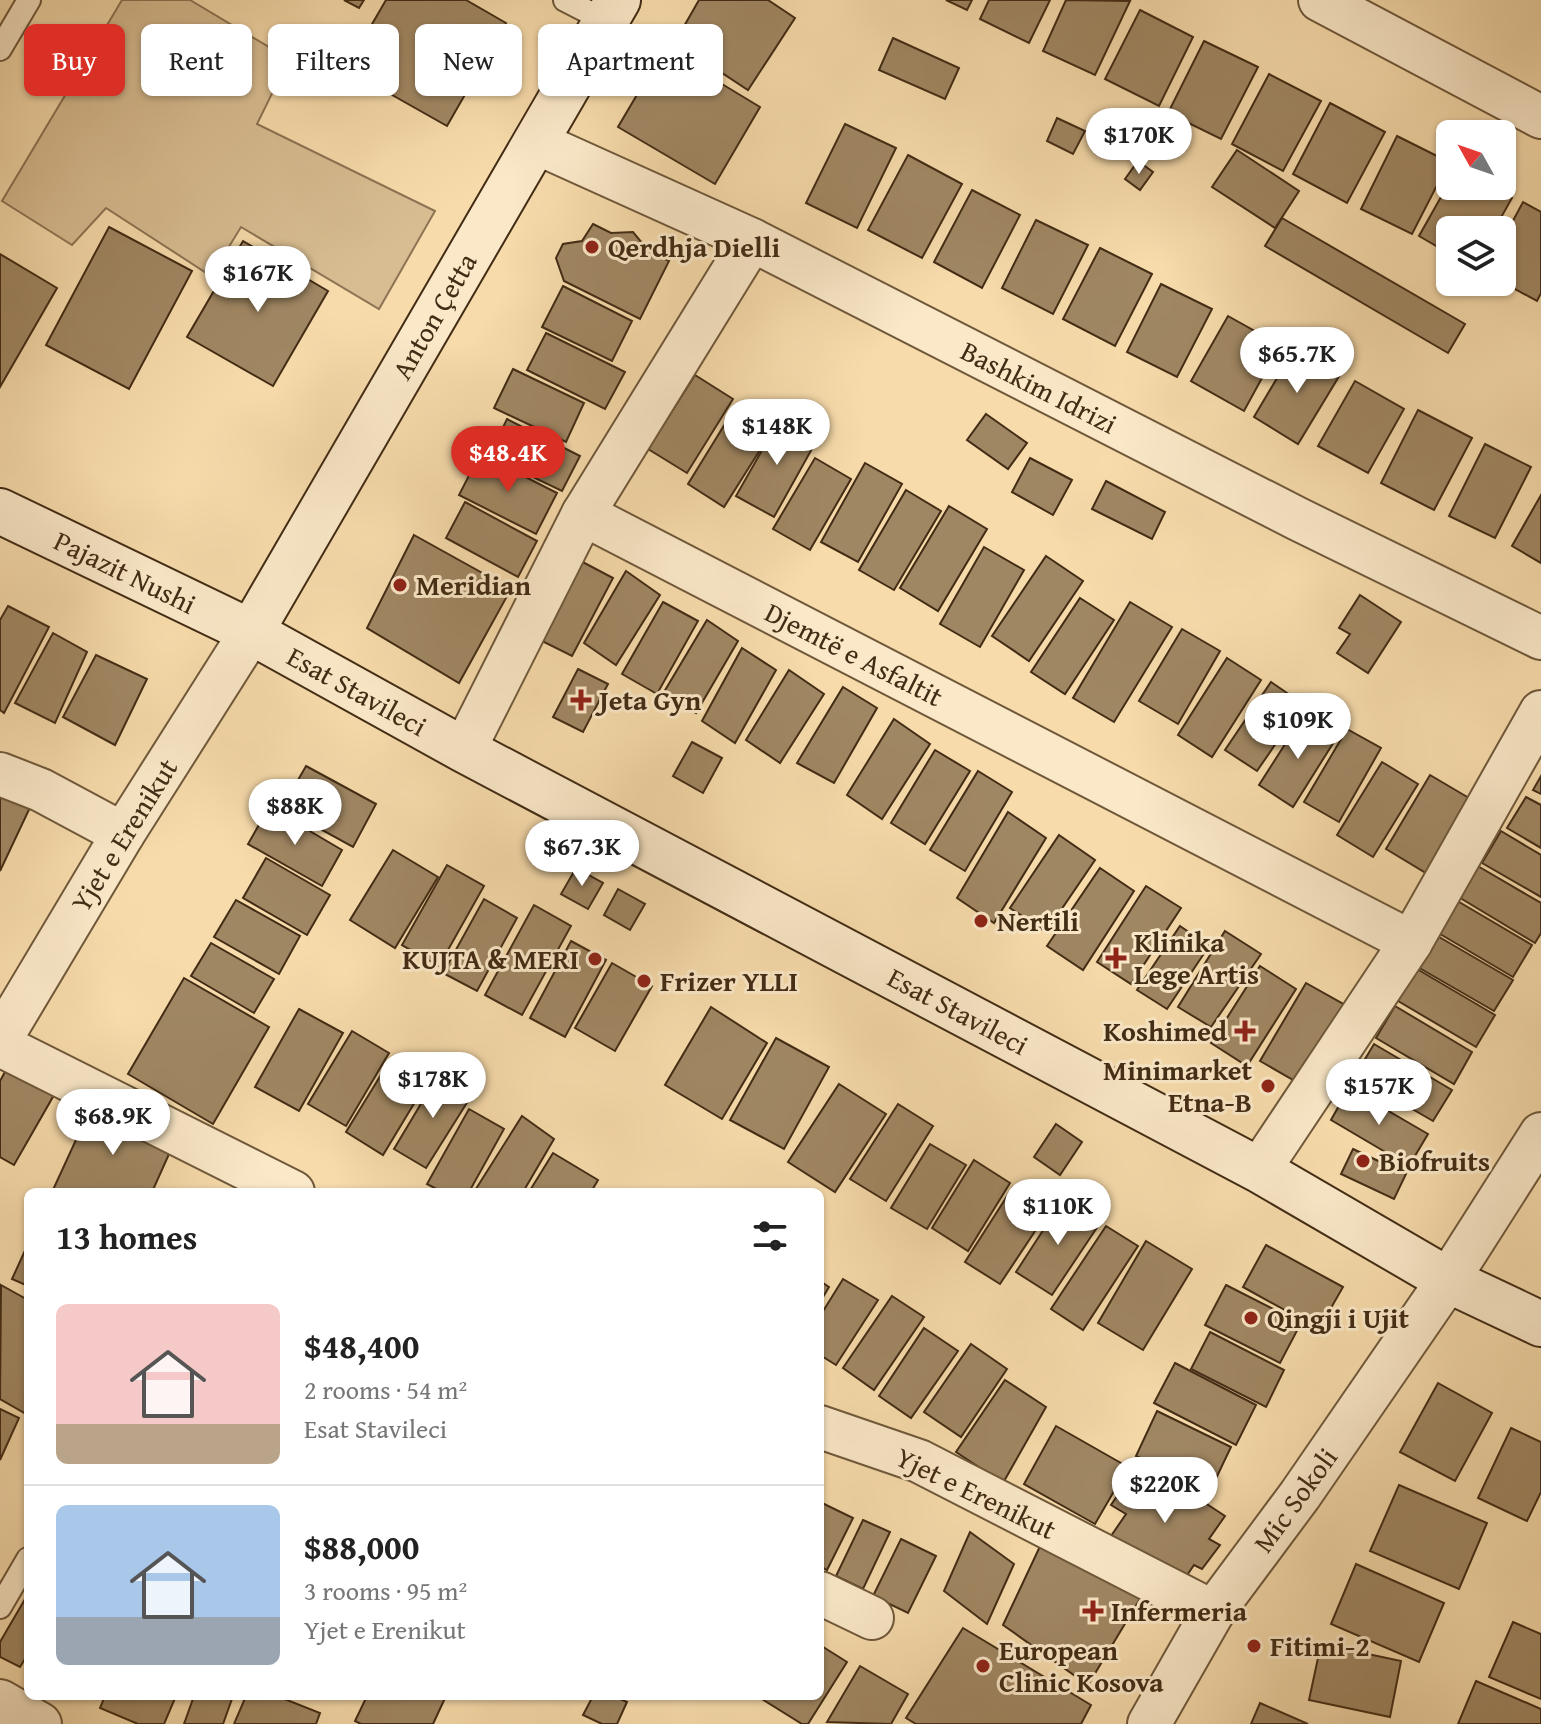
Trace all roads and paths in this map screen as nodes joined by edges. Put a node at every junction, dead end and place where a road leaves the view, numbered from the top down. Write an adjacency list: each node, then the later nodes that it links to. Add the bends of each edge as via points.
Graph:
1 (29, 0): 5 (lane)
2 (565, 0): 4 (lane)
3 (1320, 0): 6 (street)
4 (612, 11): 7 (street, Anton Çetta)
5 (0, 49)
6 (1541, 117)
7 (535, 142): 8 (street, Bashkim Idrizi); 11 (street, Anton Çetta)
8 (752, 240): 10 (street); 12 (street, Bashkim Idrizi)
9 (0, 511): 11 (street, Pajazit Nushi)
10 (583, 514): 14 (street); 17 (street, Djemtë e Asfaltit)
11 (251, 632): 14 (street, Esat Stavileci); 16 (street, Yjet e Erenikut)
12 (1541, 638)
13 (1541, 712): 17 (street)
14 (464, 750): 20 (street, Esat Stavileci)
15 (0, 774): 16 (street)
16 (123, 834): 18 (street, Yjet e Erenikut)
17 (1411, 942): 20 (street)
18 (0, 1042): 21 (street, Yjet e Erenikut)
19 (1541, 1134): 22 (street, Mic Sokoli)
20 (1259, 1170): 22 (street, Esat Stavileci)
21 (285, 1188)
22 (1448, 1280): 23 (street, Esat Stavileci); 28 (street, Mic Sokoli)
23 (1541, 1324)
24 (824, 1428): 28 (street, Yjet e Erenikut, via 919,1461)
25 (24, 1566): 27 (lane)
26 (824, 1595): 29 (street)
27 (0, 1607)
28 (1213, 1612): 32 (street, Mic Sokoli)
29 (872, 1618)
30 (0, 1701): 31 (street)
31 (40, 1724)
32 (1149, 1724)

